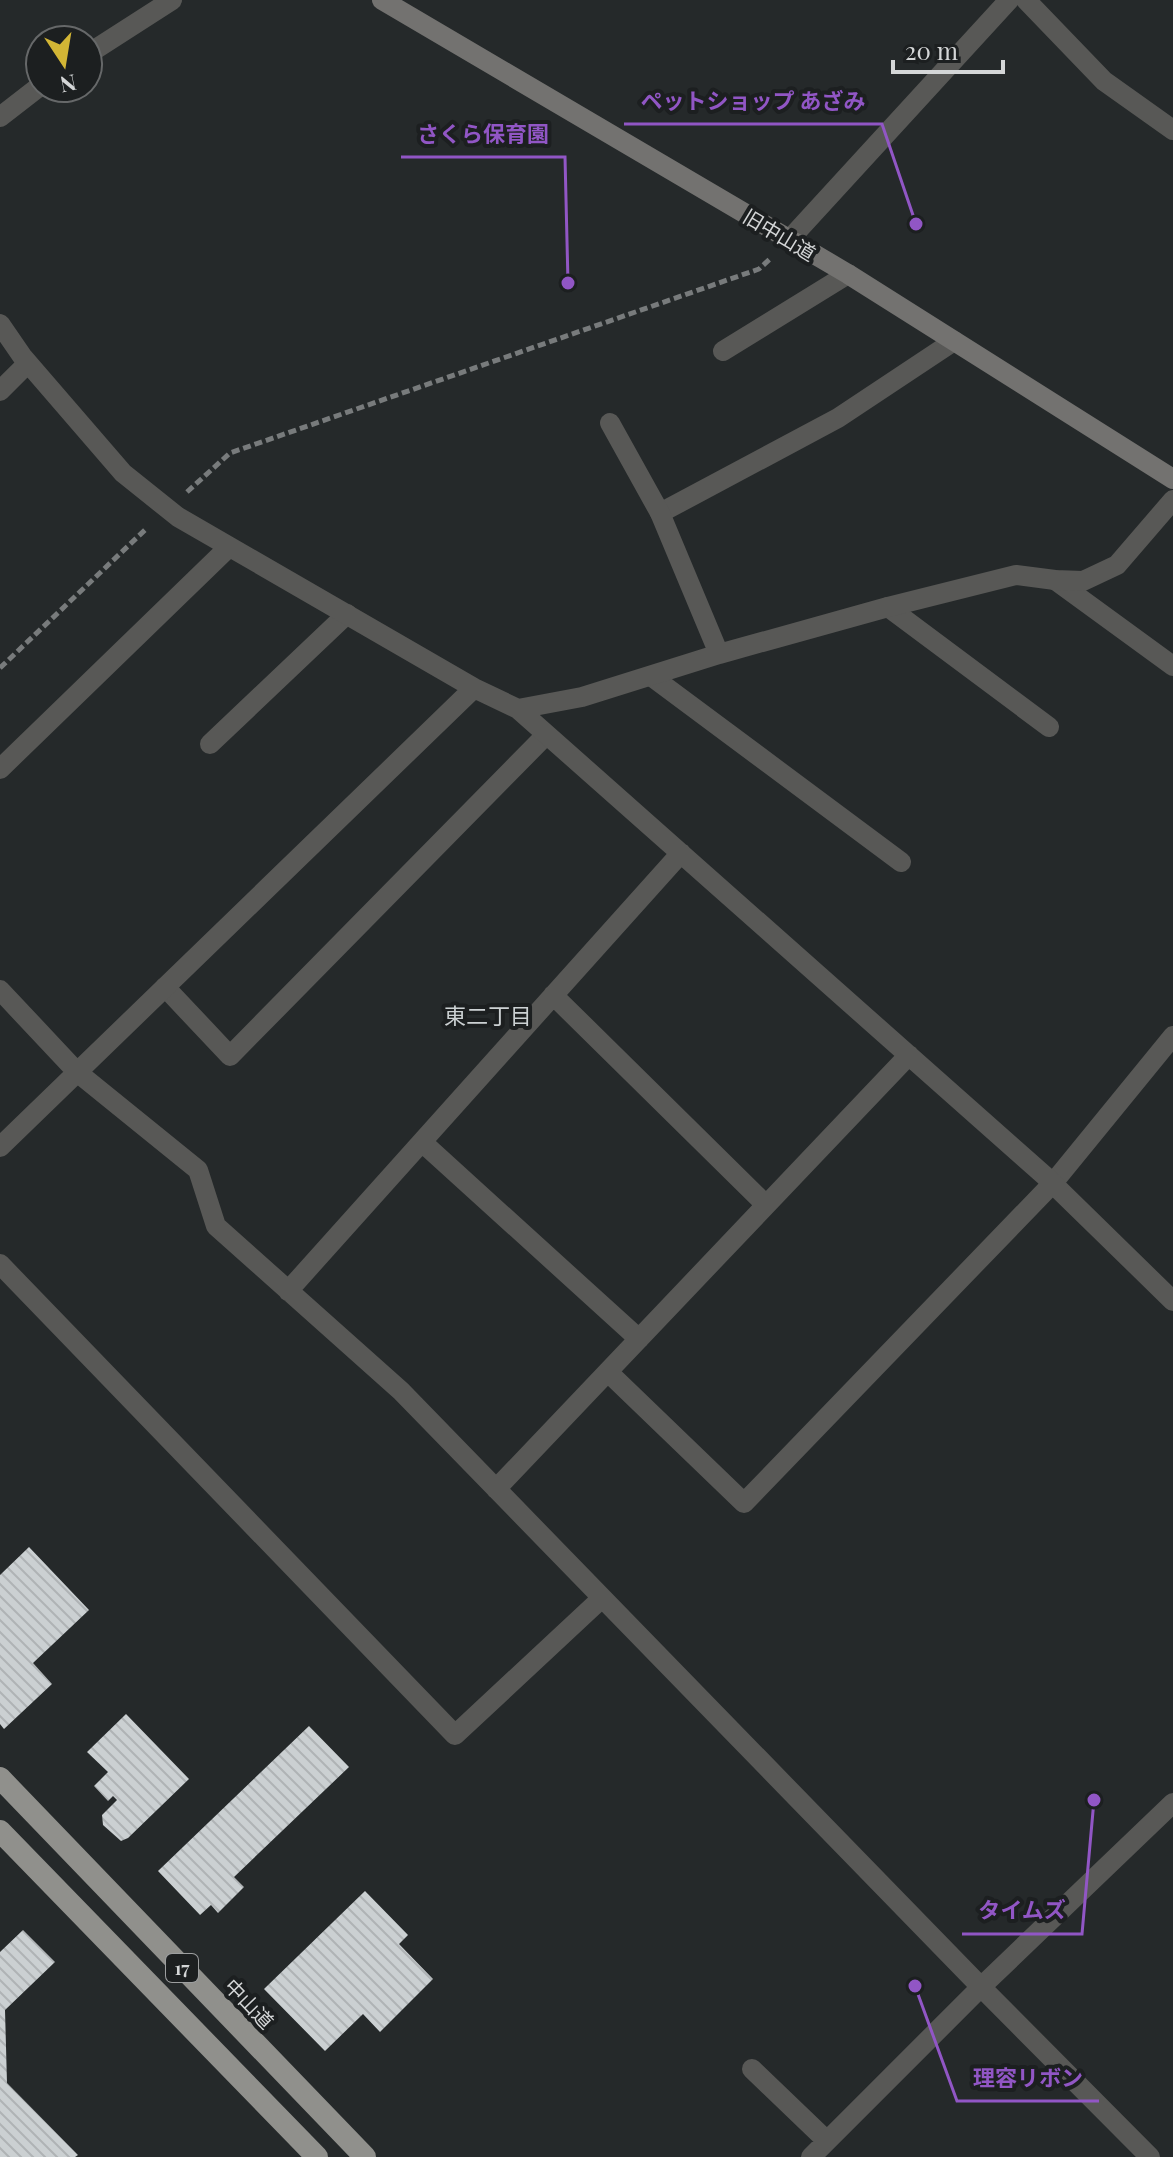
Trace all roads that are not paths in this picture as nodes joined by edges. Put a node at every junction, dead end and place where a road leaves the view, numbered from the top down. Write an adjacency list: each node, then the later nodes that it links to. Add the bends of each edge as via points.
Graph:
1 (172, 0): 5 (street)
2 (382, 0): 9 (main road, 旧中山道)
3 (1009, 0): 9 (street)
4 (1026, 0): 8 (street, via 1104,81)
5 (104, 44)
6 (24, 98): 7 (street)
7 (0, 117)
8 (1173, 130)
9 (789, 240): 10 (main road, 旧中山道)
10 (848, 274): 12 (main road, 旧中山道); 13 (street)
11 (0, 324): 14 (street)
12 (954, 341): 17 (main road, 旧中山道); 19 (street, via 838,418)
13 (723, 351)
14 (28, 363): 15 (street); 20 (street, via 123,473 178,517)
15 (0, 391)
16 (610, 423): 19 (street)
17 (1173, 479)
18 (1173, 500): 21 (street, via 1117,565 1083,581)
19 (660, 513): 24 (street)
20 (229, 547): 23 (street); 32 (street)
21 (1055, 580): 22 (street, via 1016,575); 25 (street)
22 (888, 607): 24 (street); 29 (street)
23 (347, 614): 27 (street); 31 (street)
24 (719, 654): 26 (street)
25 (1173, 666)
26 (651, 676): 28 (street); 34 (street)
27 (474, 688): 28 (street); 35 (street)
28 (518, 709): 30 (street)
29 (1049, 727)
30 (546, 735): 33 (street); 35 (street, via 230,1056)
31 (210, 744)
32 (0, 769)
33 (681, 853): 37 (street); 39 (street)
34 (901, 862)
35 (165, 987): 40 (street)
36 (0, 990): 40 (street)
37 (553, 995): 41 (street); 44 (street)
38 (1173, 1036): 43 (street)
39 (909, 1055): 43 (street); 44 (street)
40 (77, 1072): 42 (street); 46 (street, via 198,1170 216,1226)
41 (422, 1142): 46 (street); 48 (street)
42 (0, 1147)
43 (1053, 1183): 47 (street); 49 (street, via 744,1503)
44 (766, 1205): 48 (street)
45 (0, 1264): 51 (street, via 455,1735)
46 (288, 1291): 50 (street, via 401,1391)
47 (1173, 1301)
48 (639, 1339): 49 (street)
49 (608, 1372): 50 (street)
50 (496, 1489): 51 (street)
51 (602, 1598): 55 (street)
52 (0, 1778): 59 (highway, 中山道 / 17)
53 (1173, 1803): 55 (street)
54 (0, 1831): 58 (highway, 17)
55 (981, 1987): 57 (street); 61 (street)
56 (752, 2069): 57 (street)
57 (827, 2141): 60 (street)
58 (317, 2157)
59 (365, 2157)
60 (811, 2157)
61 (1150, 2157)

